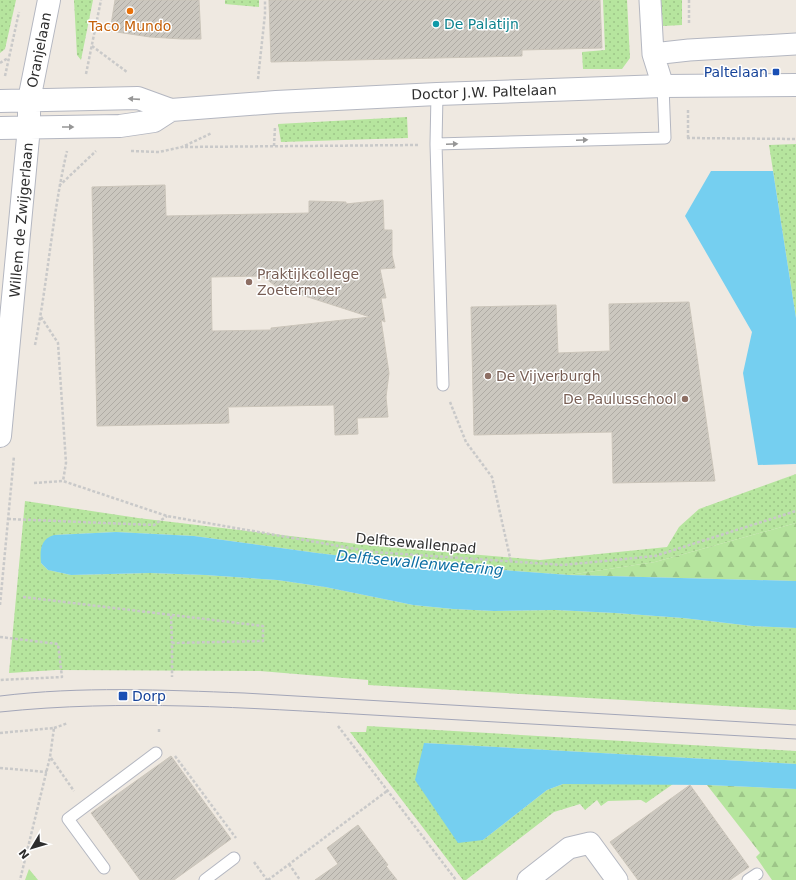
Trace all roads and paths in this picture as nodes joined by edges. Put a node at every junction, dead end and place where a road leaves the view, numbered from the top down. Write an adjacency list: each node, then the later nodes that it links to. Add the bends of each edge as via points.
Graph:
1 (49, 0): 13 (street, Oranjelaan)
2 (265, 0): 15 (path)
3 (650, 0): 6 (street)
4 (20, 7): 7 (path, Oranjelaan)
5 (796, 44): 6 (street)
6 (653, 54): 11 (street)
7 (9, 57): 8 (path); 9 (path, Oranjelaan)
8 (0, 63)
9 (4, 79)
10 (796, 85): 11 (street, Doctor J.W. Paltelaan)
11 (663, 86): 12 (street, Doctor J.W. Paltelaan); 19 (lane)
12 (438, 94): 15 (street, Doctor J.W. Paltelaan); 21 (lane)
13 (29, 100): 14 (street, Doctor J.W. Paltelaan); 16 (street, Doctor J.W. Paltelaan, one-way to 13, via 138,98); 17 (street, Willem de Zwijgerlaan)
14 (0, 101)
15 (256, 103): 16 (street, Doctor J.W. Paltelaan)
16 (171, 110): 17 (street, Doctor J.W. Paltelaan, one-way to 16, via 120,126 154,121)
17 (30, 127): 18 (street, Doctor J.W. Paltelaan); 27 (street, Willem de Zwijgerlaan)
18 (0, 128)
19 (665, 138): 20 (path); 21 (lane, one-way to 19)
20 (796, 139)
21 (436, 144): 22 (path); 26 (lane)
22 (182, 147)
23 (96, 151): 24 (path)
24 (59, 187)
25 (41, 317): 28 (path, via 58,343 66,463)
26 (443, 385): 33 (path, via 466,442 492,476)
27 (0, 436)
28 (63, 481): 29 (path, Delftsewallenpad); 31 (path, Delftsewallenpad)
29 (34, 483)
30 (796, 511): 33 (path, Delftsewallenpad, via 655,556 563,565)
31 (167, 516): 32 (path, via 154,525); 33 (path, Delftsewallenpad, via 374,552)
32 (8, 519)
33 (512, 562)
34 (23, 597): 35 (path)
35 (171, 616): 37 (path); 37 (path, via 262,626 263,641)
36 (0, 637): 39 (path, via 58,644 62,677)
37 (172, 643): 38 (path)
38 (172, 677)
39 (0, 680)
40 (68, 723): 42 (path)
41 (338, 726): 52 (path)
42 (54, 728): 44 (path); 49 (path)
43 (159, 729): 45 (path)
44 (0, 733)
45 (159, 734): 46 (path); 47 (path)
46 (164, 740)
47 (156, 753): 53 (lane)
48 (173, 753): 54 (path)
49 (50, 757): 51 (path); 53 (path)
50 (0, 768): 51 (path)
51 (46, 772): 59 (path)
52 (387, 791): 57 (path); 63 (path)
53 (85, 806): 58 (lane, via 68,819)
54 (239, 842)
55 (234, 858): 60 (lane)
56 (253, 861): 61 (path)
57 (289, 864): 61 (path); 62 (path)
58 (104, 868)
59 (20, 880)
60 (205, 880)
61 (268, 880)
62 (300, 880)
63 (456, 880)
64 (528, 880): 65 (street, via 569,848 590,843)
65 (617, 880)

